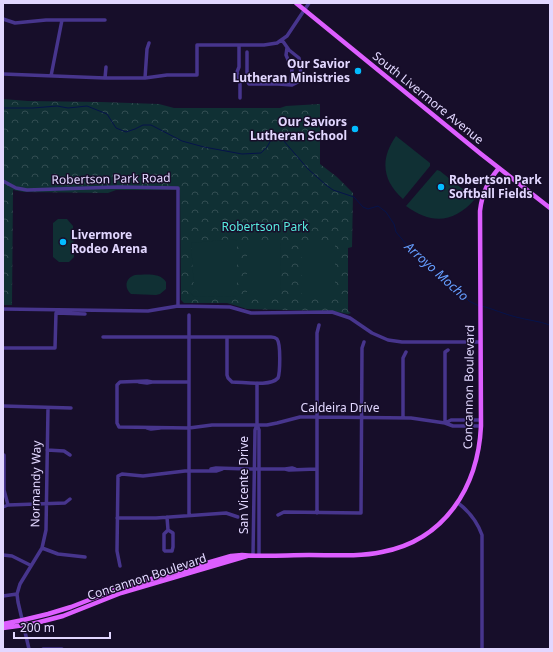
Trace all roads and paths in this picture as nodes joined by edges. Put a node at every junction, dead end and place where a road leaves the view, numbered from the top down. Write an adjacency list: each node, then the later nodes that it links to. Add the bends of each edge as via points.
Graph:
1 (296, 3): 3 (main road, South Livermore Avenue)
2 (309, 3): 3 (street)
3 (304, 10): 7 (street); 23 (main road, South Livermore Avenue)
4 (3, 20): 5 (street, via 15,23)
5 (62, 20): 6 (street); 16 (street)
6 (106, 20)
7 (282, 40): 9 (street, via 272,44); 10 (street)
8 (149, 42): 18 (street)
9 (239, 45): 12 (street); 18 (street, via 197,46 197,75)
10 (287, 48): 21 (street, via 286,55 292,70); 21 (street, via 299,58 300,63 301,78)
11 (247, 52): 13 (street)
12 (239, 61): 13 (street); 19 (street, via 237,72)
13 (247, 61): 20 (street)
14 (106, 67): 17 (street)
15 (3, 74): 16 (street)
16 (51, 76): 17 (street)
17 (105, 78): 18 (street)
18 (146, 78)
19 (240, 83): 20 (street); 22 (street)
20 (248, 83): 21 (street)
21 (291, 85)
22 (240, 98)
23 (499, 168): 25 (main road, South Livermore Avenue); 35 (main road, Concannon Boulevard, via 489,181 481,200)
24 (3, 181): 26 (street, Robertson Park Road, via 27,190 178,188)
25 (550, 208)
26 (178, 306): 27 (street, via 148,311); 35 (street, via 230,307 251,313 332,312 350,318 388,340)
27 (3, 309)
28 (85, 314): 36 (street, via 56,313 55,348)
29 (189, 315): 32 (street)
30 (320, 325): 44 (street, via 317,333)
31 (103, 337): 32 (street)
32 (189, 337): 33 (street); 39 (street)
33 (227, 337): 40 (street, via 228,378 232,382); 40 (street, via 271,337 278,340 278,378 271,383)
34 (364, 342): 46 (street)
35 (480, 342): 47 (main road, Concannon Boulevard)
36 (3, 348)
37 (448, 350): 48 (street, via 445,352)
38 (406, 352): 45 (street, via 403,358)
39 (189, 382): 51 (street); 51 (street, Caldeira Drive, via 120,382 116,385 117,423 120,427)
40 (258, 383): 49 (street)
41 (3, 406): 42 (street)
42 (48, 408): 43 (street); 52 (street, Normandy Way)
43 (70, 408)
44 (317, 417): 46 (street, Caldeira Drive); 49 (street, Caldeira Drive, via 300,417); 57 (street)
45 (403, 417): 46 (street, Caldeira Drive); 48 (street, Caldeira Drive)
46 (361, 418): 64 (street, via 361,513)
47 (481, 420): 48 (street, Caldeira Drive, via 451,420); 50 (main road, Concannon Boulevard)
48 (445, 423): 50 (street, Caldeira Drive, via 453,426)
49 (257, 425): 51 (street, Caldeira Drive); 55 (street, San Vicente Drive); 56 (street, San Vicente Drive)
50 (481, 426): 61 (main road, Concannon Boulevard, via 477,459 470,482)
51 (189, 428): 58 (street)
52 (47, 450): 54 (street, via 64,451); 60 (street, Normandy Way)
53 (4, 455): 62 (street, via 4,490)
54 (70, 455)
55 (255, 469): 56 (street); 58 (street); 73 (street, San Vicente Drive)
56 (260, 469): 57 (street); 74 (street, San Vicente Drive)
57 (317, 469): 64 (street)
58 (189, 471): 65 (street); 69 (street, via 118,476)
59 (70, 499): 60 (street, via 65,503)
60 (47, 503): 62 (street); 71 (street, Normandy Way)
61 (458, 503): 74 (main road, Concannon Boulevard, via 446,518 423,536 396,549 358,555); 86 (street, via 469,512 482,536)
62 (8, 505): 63 (street)
63 (3, 507)
64 (317, 513): 66 (street, via 284,512)
65 (189, 515): 67 (street); 68 (street, via 226,513)
66 (278, 515)
67 (167, 517): 69 (street); 70 (street)
68 (238, 517)
69 (117, 518): 77 (street, via 117,551)
70 (168, 530): 70 (street, via 164,534 164,550 172,552 173,533)
71 (42, 548): 75 (street, via 58,554); 76 (street, Normandy Way)
72 (3, 555): 76 (street, via 12,556)
73 (252, 555): 74 (main road, Concannon Boulevard); 80 (main road, Concannon Boulevard, via 121,593 62,616 32,624)
74 (259, 555)
75 (85, 557)
76 (30, 565): 78 (street, Normandy Way)
77 (120, 566)
78 (17, 594): 79 (street); 80 (street)
79 (3, 596)
80 (23, 622): 81 (main road, Concannon Boulevard); 82 (main road, Concannon Boulevard); 83 (street)
81 (3, 624)
82 (3, 628)
83 (29, 649)
84 (43, 649): 85 (street)
85 (62, 649)
86 (482, 649)

